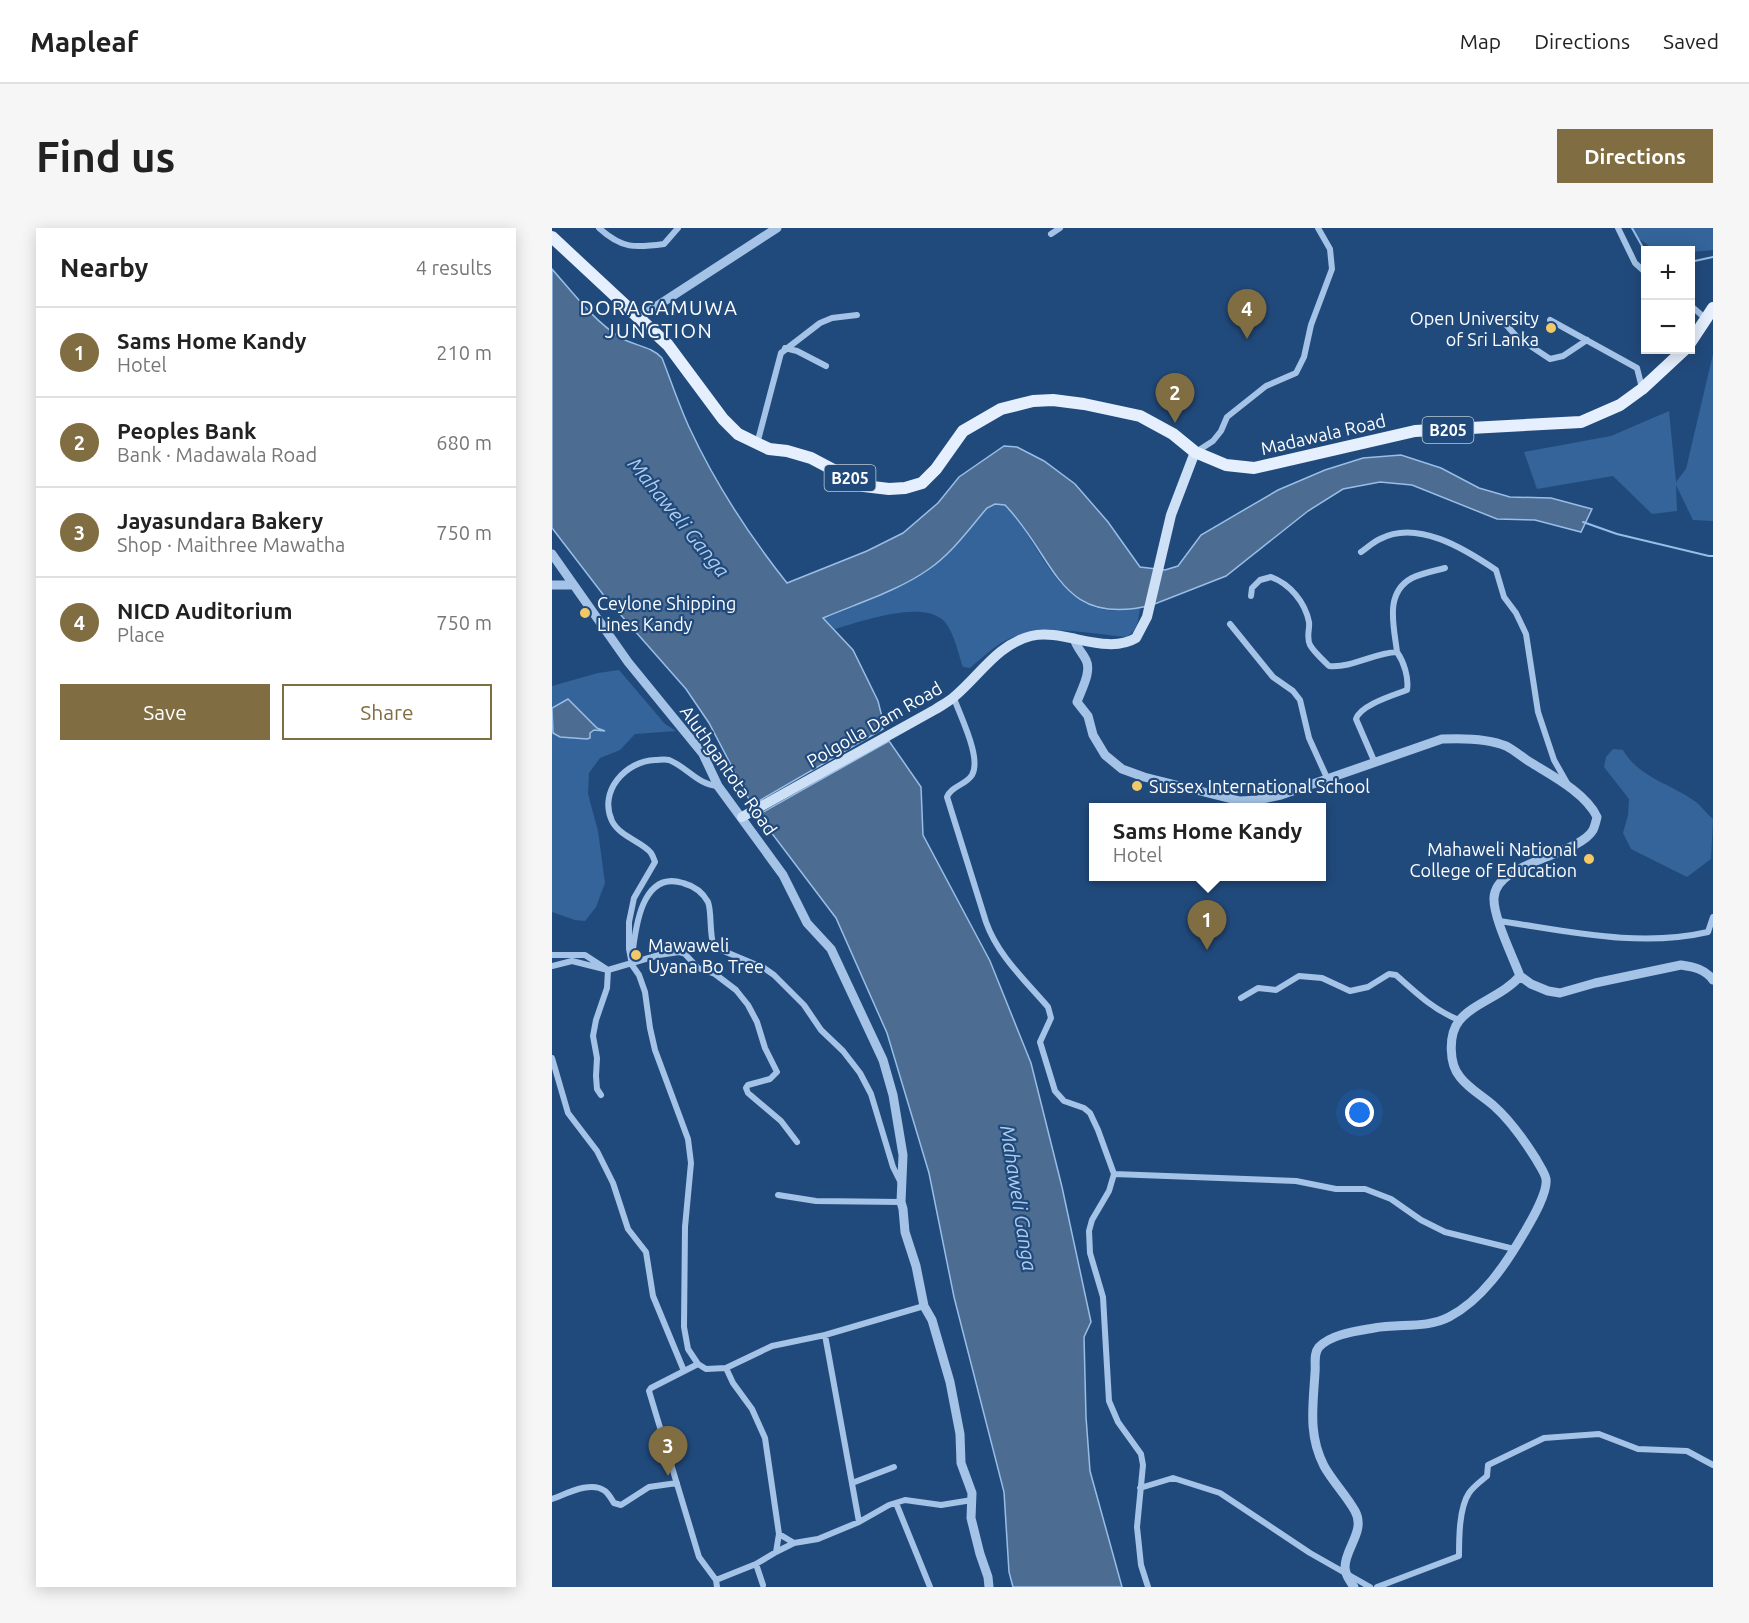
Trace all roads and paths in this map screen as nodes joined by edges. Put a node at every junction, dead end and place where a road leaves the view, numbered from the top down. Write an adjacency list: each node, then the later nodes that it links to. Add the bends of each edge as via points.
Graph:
1 (599, 228): 2 (street, via 625,246 640,247 664,244)
2 (678, 228)
3 (777, 228): 13 (street)
4 (1060, 228): 7 (street)
5 (1318, 228): 24 (street, via 1330,249 1332,270 1296,373 1266,386 1227,417 1212,441)
6 (1618, 228): 9 (street)
7 (1051, 234)
8 (552, 237): 13 (main road, Madawala Road / B205)
9 (1641, 268)
10 (1713, 308): 15 (main road)
11 (1695, 309): 15 (street)
12 (857, 315): 19 (street, via 820,323)
13 (640, 317): 23 (main road, Madawala Road / B205, via 668,345 723,419)
14 (1495, 318): 18 (street, via 1550,359 1563,356)
15 (1705, 318): 17 (main road)
16 (1550, 320): 18 (street)
17 (1695, 335)
18 (1587, 340): 22 (street, via 1637,368)
19 (785, 348): 21 (street); 23 (street, via 776,368)
20 (1680, 354): 22 (main road, Madawala Road / B205)
21 (826, 366)
22 (1642, 389): 24 (main road, Madawala Road / B205, via 1620,405 1581,422 1416,431 1254,468 1226,465)
23 (757, 445): 24 (main road, Madawala Road / B205, via 811,458 864,486 905,488 922,483 963,431 1001,409 1053,400 1140,416 1173,434)
24 (1195, 452): 32 (main road, Polgolla Dam Road, via 1171,515 1144,623 1136,638 1114,643)
25 (1361, 552): 38 (street, via 1381,538 1418,533 1438,537 1496,570 1504,597 1526,634 1538,711 1554,760)
26 (552, 554): 29 (street, Aluthgantota Road)
27 (1444, 568): 33 (street, via 1414,577 1396,593 1392,612)
28 (552, 585): 29 (street)
29 (573, 585): 37 (street, Aluthgantota Road, via 628,662 703,754)
30 (1251, 596): 33 (street, via 1252,588 1260,580 1271,577 1288,587 1305,605 1310,645 1329,666 1341,667 1385,652)
31 (1230, 624): 36 (street, via 1273,677 1293,690 1300,700 1309,738)
32 (1074, 638): 34 (main road, Polgolla Dam Road, via 1044,634 1017,641 990,661); 36 (street, via 1088,663 1077,702 1088,716 1093,735 1105,755 1122,769 1240,801 1281,795)
33 (1397, 652): 35 (street, via 1408,682 1407,690 1364,708 1356,719)
34 (954, 698): 39 (main road, Polgolla Dam Road); 53 (street, via 975,756 973,773 947,797 986,922 1000,951 1048,1007 1051,1018 1040,1042 1055,1091 1064,1101 1090,1113)
35 (1375, 763): 36 (street); 38 (street, via 1442,739 1485,740 1507,747)
36 (1328, 780)
37 (718, 786): 39 (street, Aluthgantota Road); 43 (street, via 704,783 668,759 630,766 614,782 608,802 612,822 626,837 651,852 655,862 634,898 629,922)
38 (1569, 787): 41 (street, via 1594,810 1597,817 1592,831 1573,845 1506,877 1494,897)
39 (747, 814): 54 (street, Aluthgantota Road, via 807,923 831,949 883,1060 903,1155)
40 (1713, 917): 41 (street, via 1708,932 1683,938 1615,938)
41 (1499, 921): 46 (street)
42 (552, 956): 45 (street, via 585,955)
43 (632, 964): 45 (street); 52 (street, via 679,952 736,990 758,1022 777,1072 770,1079 748,1085 748,1093 781,1121); 54 (street, via 641,907 656,886 676,881 696,887 708,903 714,947 774,975 860,1073); 60 (street, via 645,992 655,1050 688,1139 691,1163 685,1227 684,1327 688,1349)
44 (552, 966): 45 (street, via 572,961)
45 (608, 970): 51 (street, via 607,988 593,1036 597,1089)
46 (1521, 976): 47 (street, via 1531,984 1560,993 1681,965 1706,972); 49 (street, via 1510,988)
47 (1713, 980)
48 (1241, 998): 49 (street, via 1258,988 1276,990 1299,976 1322,978 1350,991 1368,987 1389,974 1396,975 1424,1001)
49 (1459, 1020): 57 (street, via 1452,1040 1458,1076 1512,1124 1546,1178 1536,1210)
50 (552, 1058): 62 (street, via 568,1113 597,1151 613,1183 628,1229 646,1252 653,1296)
51 (601, 1095)
52 (797, 1142)
53 (1114, 1174): 57 (street, via 1296,1181 1336,1189 1365,1189 1391,1199 1445,1232); 67 (street, via 1092,1220 1090,1253 1103,1297 1109,1401 1118,1422 1141,1454)
54 (902, 1186): 56 (street, Aluthgantota Road)
55 (778, 1195): 56 (street, via 816,1201)
56 (901, 1202): 58 (street, Aluthgantota Road)
57 (1514, 1249): 76 (street, via 1498,1273 1450,1317 1426,1325 1358,1331 1320,1345 1315,1353 1311,1408 1315,1444 1357,1514 1358,1527)
58 (924, 1306): 59 (street); 69 (street, Aluthgantota Road, via 932,1320 950,1382 962,1463)
59 (825, 1335): 61 (street, via 772,1346); 66 (street)
60 (698, 1364): 61 (street, via 706,1369); 62 (street)
61 (726, 1368): 72 (street, via 765,1438)
62 (684, 1371): 65 (street, via 649,1391)
63 (1713, 1465): 84 (street, via 1687,1451 1638,1449 1599,1434 1544,1438 1488,1465 1487,1476 1469,1493 1465,1503 1459,1556)
64 (894, 1467): 66 (street)
65 (677, 1483): 68 (street, via 649,1487 621,1505 614,1503 606,1492 588,1487); 77 (street, via 699,1557)
66 (852, 1483): 71 (street)
67 (1140, 1488): 76 (street, via 1173,1478 1220,1493); 81 (street, via 1137,1527)
68 (552, 1499)
69 (972, 1500): 70 (street, via 941,1505 905,1500); 80 (street, Aluthgantota Road, via 971,1518)
70 (896, 1503): 71 (street); 79 (street)
71 (859, 1522): 73 (street, via 818,1539)
72 (779, 1534): 73 (street); 74 (street)
73 (794, 1543): 74 (street)
74 (776, 1552): 75 (street)
75 (756, 1564): 77 (street); 78 (street)
76 (1346, 1572): 82 (street); 83 (street)
77 (717, 1584)
78 (763, 1585)
79 (930, 1587)
80 (988, 1587)
81 (1148, 1587)
82 (1354, 1587)
83 (1370, 1587)
84 (1377, 1587)

